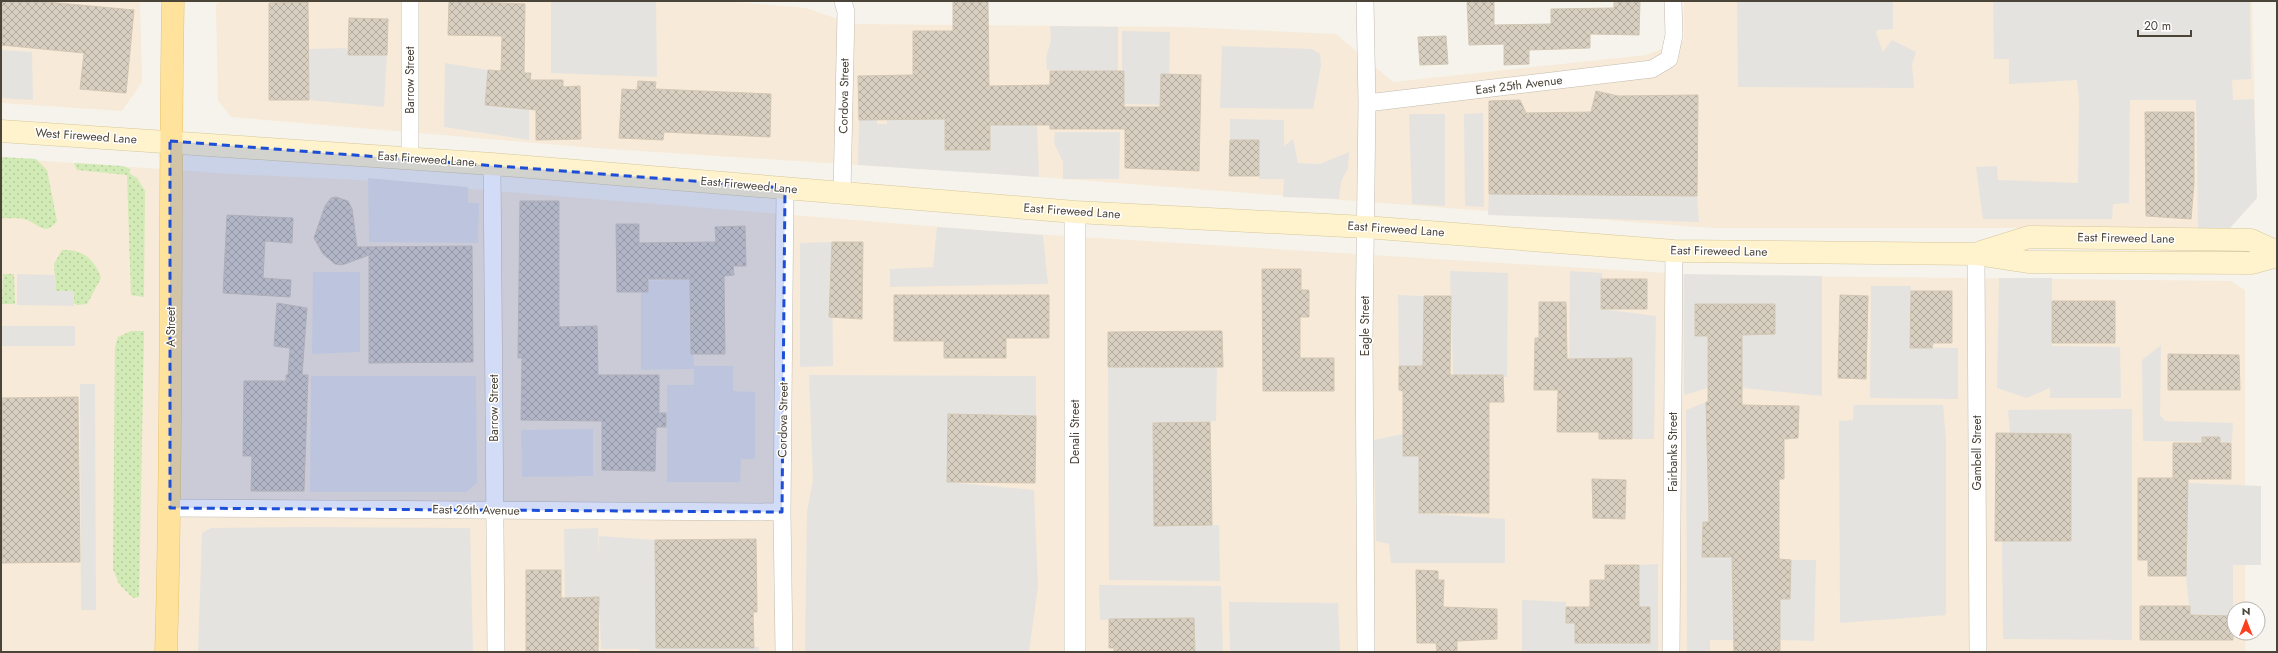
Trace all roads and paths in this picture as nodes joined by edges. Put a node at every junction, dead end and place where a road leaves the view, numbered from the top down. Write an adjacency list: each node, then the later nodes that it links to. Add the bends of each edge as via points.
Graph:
1 (173, 1): 8 (main road, A Street)
2 (410, 1): 9 (street, Barrow Street)
3 (843, 1): 12 (street, Cordova Street, via 846,12)
4 (1365, 1): 6 (street, Eagle Street)
5 (1673, 1): 6 (street, East 25th Avenue, via 1674,35 1669,59 1652,69)
6 (1367, 103): 14 (street, Eagle Street)
7 (1, 131): 8 (main road, West Fireweed Lane)
8 (170, 141): 9 (main road, East Fireweed Lane); 19 (main road, A Street)
9 (410, 158): 10 (main road, East Fireweed Lane)
10 (492, 164): 11 (main road, East Fireweed Lane); 20 (street, Barrow Street)
11 (786, 188): 12 (main road, East Fireweed Lane); 21 (street, Cordova Street)
12 (842, 192): 13 (main road, East Fireweed Lane)
13 (1075, 212): 14 (main road, East Fireweed Lane); 25 (street, Denali Street)
14 (1365, 227): 15 (main road, East Fireweed Lane); 26 (street, Eagle Street)
15 (1674, 251): 17 (main road, East Fireweed Lane); 27 (street, Fairbanks Street)
16 (2277, 252): 17 (main road, East Fireweed Lane, via 2251,240 2029,237)
17 (1976, 254): 18 (main road, East Fireweed Lane, via 2028,262 2252,263); 28 (street, Gambell Street)
18 (2277, 256)
19 (170, 508): 20 (street, East 26th Avenue); 22 (main road, A Street)
20 (495, 511): 21 (street, East 26th Avenue); 23 (street, Barrow Street)
21 (782, 512): 24 (street, Cordova Street)
22 (166, 652)
23 (496, 652)
24 (784, 652)
25 (1075, 652)
26 (1366, 652)
27 (1671, 652)
28 (1978, 652)

